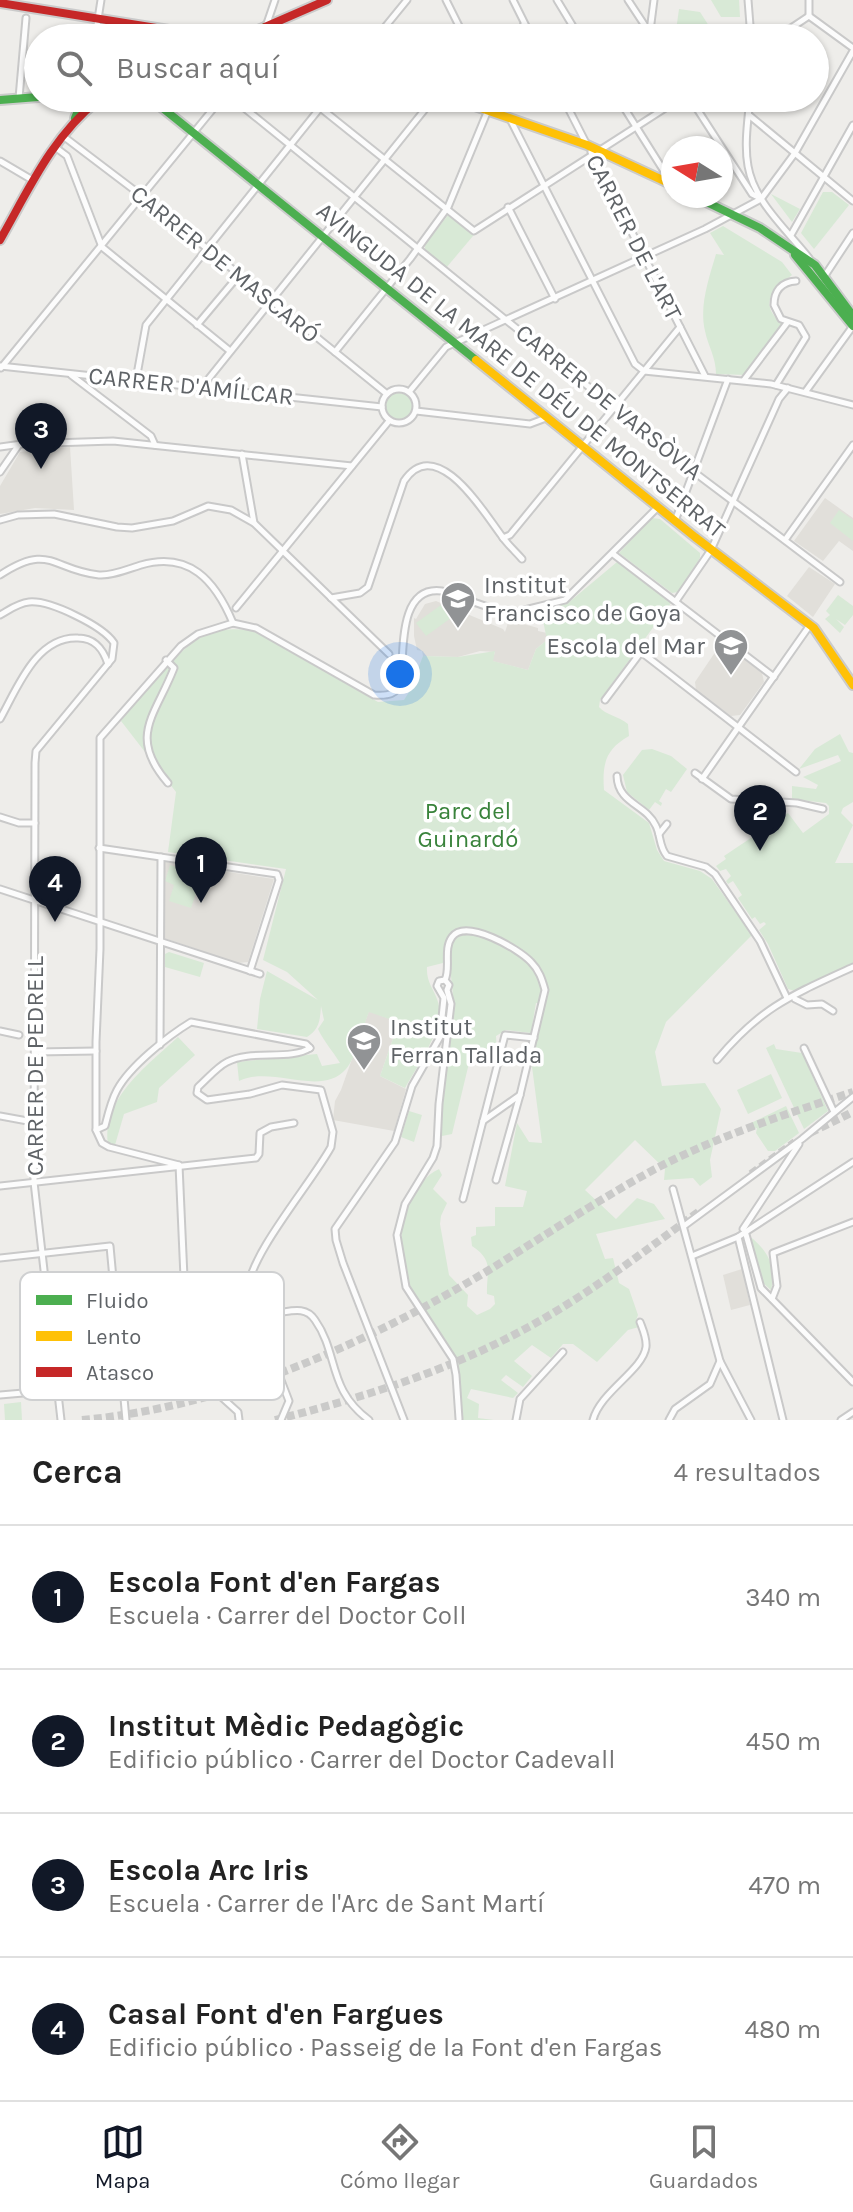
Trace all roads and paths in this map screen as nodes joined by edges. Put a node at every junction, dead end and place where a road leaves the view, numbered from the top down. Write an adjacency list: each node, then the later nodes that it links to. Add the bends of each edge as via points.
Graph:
1 (101, 0): 15 (street)
2 (275, 0): 20 (street)
3 (327, 0): 21 (street)
4 (407, 0): 22 (street)
5 (446, 0): 23 (street)
6 (513, 0): 16 (street)
7 (557, 0): 24 (street)
8 (628, 0): 25 (street)
9 (654, 0): 26 (street)
10 (748, 0): 27 (street)
11 (809, 0): 13 (street)
12 (0, 3): 15 (street)
13 (809, 16): 28 (street); 29 (street)
14 (26, 18): 17 (street)
15 (98, 18): 18 (street); 19 (street)
16 (525, 23)
17 (25, 24)
18 (97, 24)
19 (134, 24)
20 (266, 24)
21 (272, 24)
22 (387, 24)
23 (458, 24)
24 (572, 24)
25 (644, 24)
26 (653, 24)
27 (750, 24)
28 (797, 24)
29 (819, 24)
30 (829, 31): 32 (street)
31 (24, 41): 34 (street)
32 (853, 50): 33 (street)
33 (829, 93)
34 (19, 98): 35 (street); 36 (street)
35 (24, 98)
36 (0, 100)
37 (78, 112): 54 (street)
38 (83, 112): 54 (street)
39 (168, 112): 58 (street, AVINGUDA DE LA MARE DE DÉU DE MONTSERRAT)
40 (210, 112): 58 (street)
41 (249, 112): 60 (street, CARRER DE VARSÒVIA)
42 (317, 112): 60 (street)
43 (325, 112): 64 (street)
44 (423, 112): 64 (street)
45 (488, 112): 78 (street)
46 (494, 112): 55 (street)
47 (571, 112): 62 (street, CARRER DE L'ART)
48 (627, 112): 57 (street)
49 (659, 112): 57 (street)
50 (699, 112): 74 (street, via 752,194)
51 (749, 112): 53 (street)
52 (818, 112): 63 (street)
53 (749, 116): 63 (street); 74 (street, via 748,165)
54 (75, 118): 59 (street)
55 (509, 118): 62 (street); 71 (street)
56 (853, 125): 67 (street)
57 (636, 127): 62 (street); 66 (street)
58 (194, 132): 70 (street, AVINGUDA DE LA MARE DE DÉU DE MONTSERRAT); 72 (street)
59 (63, 136): 61 (street); 72 (street, CARRER DE MASCARÓ)
60 (289, 145): 70 (street); 73 (street, CARRER DE VARSÒVIA)
61 (55, 147): 69 (street); 84 (street, via 67,156)
62 (592, 150): 68 (street); 71 (street); 88 (street, CARRER DE L'ART)
63 (795, 153): 67 (street); 74 (street)
64 (384, 159): 73 (street); 78 (street)
65 (0, 161): 69 (street)
66 (661, 166)
67 (824, 177): 75 (street); 82 (street)
68 (661, 180)
69 (35, 182): 83 (street)
70 (259, 185): 81 (street, AVINGUDA DE LA MARE DE DÉU DE MONTSERRAT); 86 (street)
71 (543, 185): 76 (street); 92 (street)
72 (142, 196): 84 (street); 86 (street, CARRER DE MASCARÓ)
73 (354, 196): 81 (street); 85 (street, CARRER DE VARSÒVIA)
74 (761, 199): 79 (street); 82 (street)
75 (853, 201)
76 (508, 207): 78 (street, via 474,231); 95 (street)
77 (719, 208): 79 (street)
78 (446, 209): 85 (street)
79 (733, 215): 87 (street); 88 (street)
80 (853, 233): 91 (street)
81 (323, 236): 94 (street, AVINGUDA DE LA MARE DE DÉU DE MONTSERRAT); 97 (street)
82 (791, 236): 89 (street)
83 (1, 237)
84 (102, 247): 96 (street); 107 (street)
85 (418, 248): 94 (street); 99 (street, CARRER DE VARSÒVIA)
86 (207, 249): 90 (street, CARRER DE MASCARÓ); 96 (street)
87 (793, 251): 89 (street); 102 (street)
88 (644, 257): 92 (street); 103 (street, CARRER DE L'ART)
89 (815, 265): 91 (street)
90 (239, 275): 97 (street, CARRER DE MASCARÓ); 101 (street)
91 (824, 277): 98 (street)
92 (592, 280): 95 (street); 108 (street, via 635,364)
93 (796, 281): 100 (street, via 781,286 774,299 777,314)
94 (386, 288): 104 (street, AVINGUDA DE LA MARE DE DÉU DE MONTSERRAT); 106 (street)
95 (555, 299): 99 (street)
96 (165, 300): 101 (street); 112 (street, via 142,334)
97 (271, 301): 105 (street); 106 (street, CARRER DE MASCARÓ)
98 (853, 316)
99 (507, 320): 104 (street); 122 (street, CARRER DE VARSÒVIA)
100 (787, 323): 113 (street); 114 (street, via 799,325 806,337)
101 (197, 325): 105 (street)
102 (853, 326): 117 (street)
103 (680, 327): 108 (street); 110 (street, CARRER DE L'ART)
104 (453, 343): 118 (street); 124 (street, AVINGUDA DE LA MARE DE DÉU DE MONTSERRAT)
105 (230, 351): 115 (street)
106 (335, 352): 119 (street, CARRER DE MASCARÓ)
107 (1, 367): 109 (street, CARRER D'AMÍLCAR)
108 (644, 371): 110 (street); 122 (street)
109 (70, 374): 112 (street, CARRER D'AMÍLCAR); 127 (street, via 151,436)
110 (705, 376): 111 (street)
111 (728, 379): 113 (street); 134 (street)
112 (136, 380): 115 (street, CARRER D'AMÍLCAR)
113 (744, 381): 114 (street)
114 (776, 385): 116 (street)
115 (202, 387): 121 (street, CARRER D'AMÍLCAR)
116 (788, 387): 117 (street); 135 (street)
117 (806, 391): 120 (street)
118 (409, 392): 119 (street, via 396,389); 123 (street)
119 (387, 394): 121 (street)
120 (853, 405)
121 (382, 407): 125 (street)
122 (614, 408): 129 (street); 134 (street, CARRER DE VARSÒVIA)
123 (416, 411): 124 (street, via 530,424); 125 (street, via 407,422)
124 (546, 418): 129 (street, AVINGUDA DE LA MARE DE DÉU DE MONTSERRAT)
125 (389, 421): 132 (street)
126 (22, 444): 127 (street); 130 (street); 133 (street)
127 (155, 445): 131 (street)
128 (853, 445): 141 (street)
129 (582, 446): 136 (street, AVINGUDA DE LA MARE DE DÉU DE MONTSERRAT); 140 (street)
130 (0, 447)
131 (242, 454): 132 (street); 139 (street)
132 (352, 466): 142 (street)
133 (0, 472)
134 (694, 472): 135 (street, CARRER DE VARSÒVIA); 138 (street)
135 (734, 502): 141 (street, CARRER DE VARSÒVIA); 143 (street)
136 (658, 507): 138 (street, AVINGUDA DE LA MARE DE DÉU DE MONTSERRAT); 144 (street)
137 (0, 520): 139 (street, via 54,514 132,528 173,521 208,506 231,510)
138 (675, 521): 143 (street, AVINGUDA DE LA MARE DE DÉU DE MONTSERRAT)
139 (254, 523): 142 (street)
140 (503, 538): 145 (street); 148 (street, via 456,478 439,468 420,467 404,481 368,587)
141 (785, 540): 147 (street, CARRER DE VARSÒVIA)
142 (281, 550): 148 (street); 150 (street)
143 (711, 550): 149 (street); 153 (street, AVINGUDA DE LA MARE DE DÉU DE MONTSERRAT)
144 (613, 554): 149 (street); 152 (street, via 565,600 508,614 442,591 418,596 408,614 399,688 386,696 374,695 256,628)
145 (522, 559)
146 (0, 575): 152 (street, via 19,562 40,558 97,575 161,559 187,564 207,581)
147 (840, 582)
148 (331, 598): 154 (street)
149 (676, 601): 157 (street)
150 (236, 608)
151 (0, 615): 156 (street, CARRER DE PEDRELL, via 20,604 40,602 92,623 114,643)
152 (233, 623): 155 (street, via 198,634)
153 (810, 625): 157 (street); 158 (street, AVINGUDA DE LA MARE DE DÉU DE MONTSERRAT)
154 (389, 654)
155 (166, 660): 166 (street, via 174,668 151,714 146,738 151,759); 172 (street, via 98,741)
156 (108, 665): 160 (street, via 103,650 88,638 51,644 34,661); 169 (street, CARRER DE PEDRELL, via 36,751)
157 (774, 677): 161 (street)
158 (853, 685)
159 (605, 700): 161 (street, via 641,652)
160 (0, 719)
161 (740, 728): 162 (street); 165 (street)
162 (796, 772)
163 (695, 773): 165 (street)
164 (617, 776): 171 (street, via 621,793 653,822)
165 (702, 779): 167 (street, via 731,799)
166 (168, 783)
167 (823, 809)
168 (0, 817): 169 (street)
169 (35, 823): 175 (street, CARRER DE PEDRELL)
170 (667, 824): 171 (street)
171 (658, 835): 183 (street, via 669,858 715,874 760,941)
172 (99, 848): 173 (street); 176 (street)
173 (161, 857): 177 (street); 179 (street, via 278,875)
174 (0, 889): 175 (street)
175 (35, 901): 176 (street); 192 (street, CARRER DE PEDRELL)
176 (100, 922): 177 (street); 191 (street)
177 (161, 943): 179 (street); 189 (street)
178 (853, 967): 183 (street)
179 (250, 971): 180 (street)
180 (260, 974)
181 (445, 980): 182 (street); 182 (street, via 437,986); 188 (street, via 450,939 460,931 471,930 515,948 536,967 545,990)
182 (445, 991): 236 (street, via 451,1004 437,1146 405,1204 397,1235 406,1287 453,1359); 242 (street, via 440,1037 412,1086 395,1142 335,1229 343,1263)
183 (787, 998): 193 (street, via 738,1034)
184 (795, 999): 185 (street)
185 (833, 1011)
186 (0, 1031): 187 (street)
187 (19, 1035)
188 (534, 1038): 194 (street); 200 (street, via 505,1035)
189 (160, 1046): 198 (street, via 125,1077); 224 (street, via 191,1022 309,1045 303,1052 225,1063 198,1087 197,1093 207,1100 282,1085 321,1090 333,1132 331,1147)
190 (804, 1048): 196 (street)
191 (96, 1051): 192 (street); 201 (street)
192 (35, 1052): 199 (street, CARRER DE PEDRELL)
193 (717, 1060)
194 (520, 1095): 200 (street); 209 (street)
195 (853, 1097): 196 (street)
196 (834, 1112): 204 (street)
197 (0, 1116): 199 (street)
198 (107, 1120): 201 (street); 203 (street)
199 (33, 1122): 210 (street, CARRER DE PEDRELL)
200 (482, 1122): 213 (street)
201 (95, 1123): 203 (street)
202 (294, 1123): 208 (street, via 259,1135 256,1158)
203 (96, 1130): 208 (street, via 109,1147)
204 (802, 1139): 205 (street); 206 (street)
205 (784, 1151): 206 (street); 215 (street)
206 (791, 1157): 217 (street)
207 (853, 1162): 216 (street)
208 (179, 1165): 210 (street); 223 (street)
209 (496, 1180)
210 (34, 1182): 211 (street); 218 (street, CARRER DE PEDRELL)
211 (0, 1186)
212 (673, 1189): 215 (street)
213 (463, 1199)
214 (853, 1222): 225 (street, via 773,1253 777,1286)
215 (684, 1226): 219 (street)
216 (745, 1231): 217 (street); 225 (street, via 761,1288)
217 (738, 1237): 219 (street); 247 (street)
218 (43, 1254): 220 (street); 221 (street, CARRER DE PEDRELL); 222 (street, via 110,1246)
219 (692, 1256): 229 (street)
220 (0, 1258)
221 (45, 1272)
222 (112, 1272)
223 (184, 1272)
224 (252, 1272)
225 (772, 1299): 230 (street)
226 (284, 1312): 241 (street, via 299,1310 312,1316 347,1400)
227 (640, 1322): 244 (street, via 644,1355 600,1404)
228 (563, 1352): 243 (street, via 520,1399)
229 (720, 1361): 245 (street, via 710,1384 675,1409); 246 (street)
230 (853, 1382)
231 (284, 1388): 240 (street, via 289,1401)
232 (59, 1400): 237 (street, CARRER DE PEDRELL)
233 (124, 1400): 238 (street)
234 (225, 1400): 239 (street)
235 (853, 1412): 248 (street)
236 (459, 1419)
237 (61, 1420)
238 (126, 1420)
239 (239, 1420)
240 (281, 1420)
241 (369, 1420)
242 (404, 1420)
243 (516, 1420)
244 (593, 1420)
245 (669, 1420)
246 (751, 1420)
247 (783, 1420)
248 (841, 1420)

